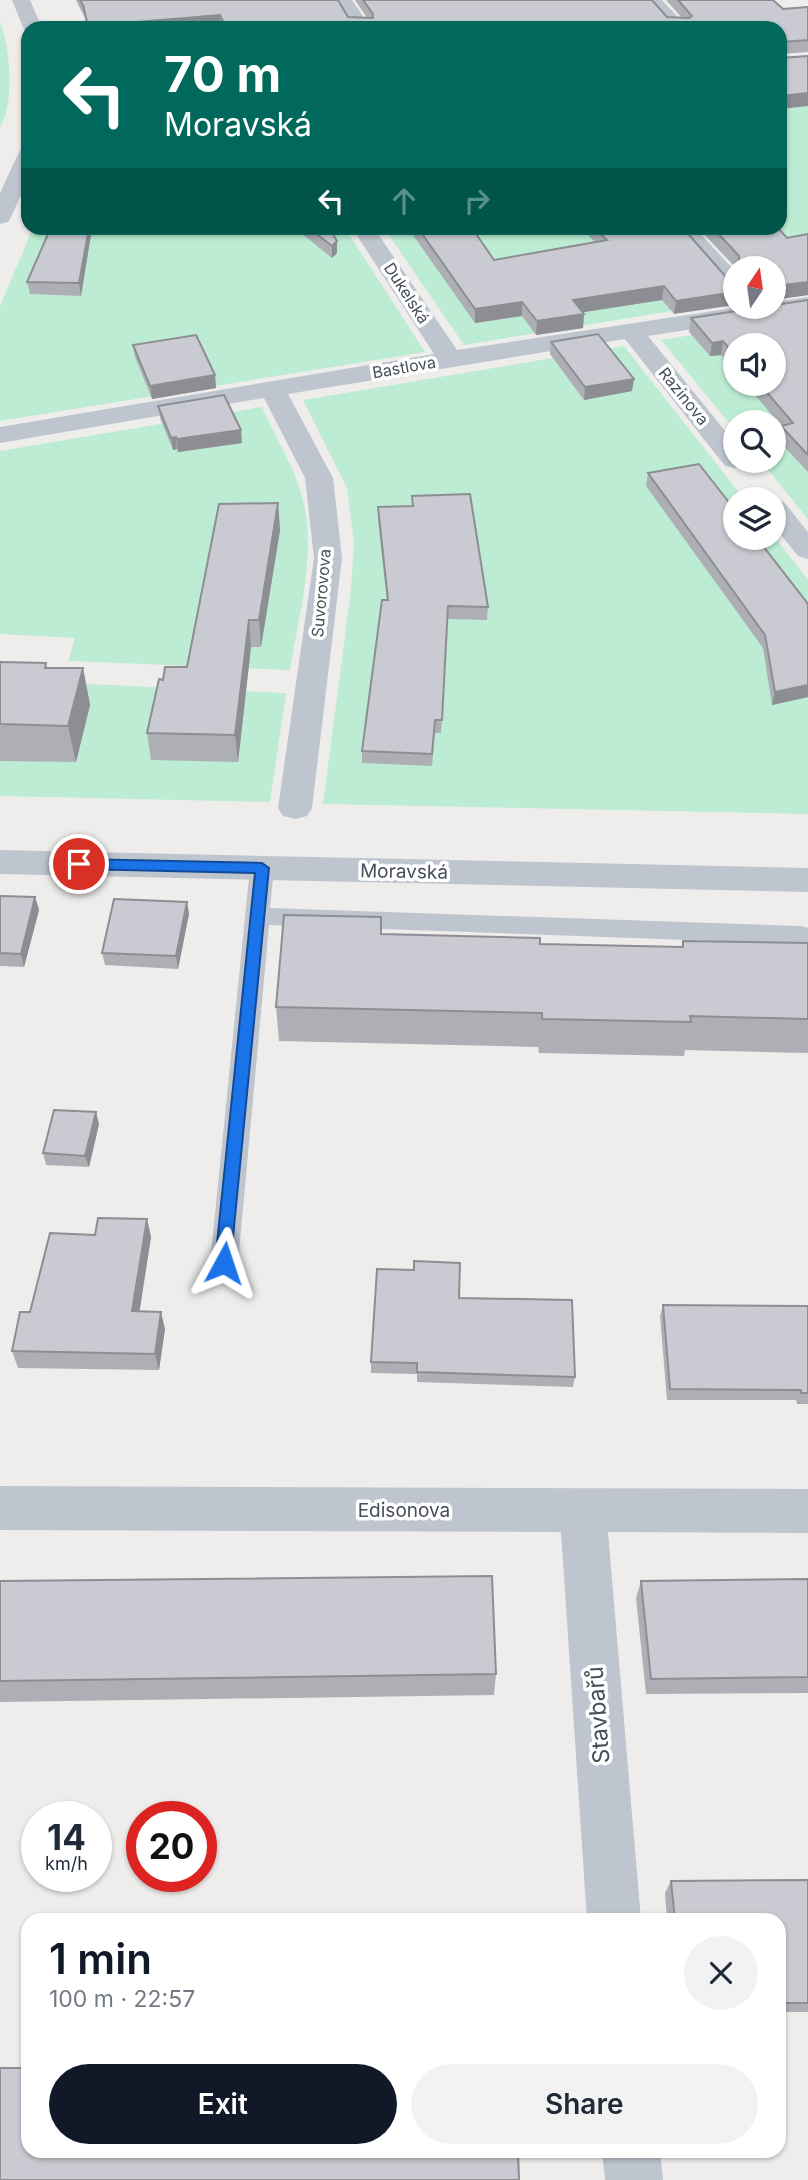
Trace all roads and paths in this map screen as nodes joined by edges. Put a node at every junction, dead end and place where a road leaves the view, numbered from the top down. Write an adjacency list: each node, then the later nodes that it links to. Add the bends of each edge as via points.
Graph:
1 (21, 0): 4 (street)
2 (342, 0): 5 (street)
3 (652, 0): 6 (street)
4 (29, 21)
5 (356, 21)
6 (672, 21)
7 (21, 172): 8 (street)
8 (0, 218)
9 (368, 235): 16 (street, Dukelská)
10 (689, 235): 11 (street)
11 (723, 272)
12 (808, 304): 13 (street, Bastlova)
13 (786, 306)
14 (723, 316): 15 (street, Bastlova)
15 (633, 333): 16 (street, Bastlova); 19 (street, Razinova)
16 (450, 359): 17 (street, Bastlova)
17 (272, 389): 18 (street, Bastlova); 21 (street, Suvorovova, via 319,478 328,558)
18 (0, 435)
19 (753, 483): 20 (street, Razinova)
20 (808, 551)
21 (295, 808)
22 (0, 862): 23 (street, Moravská)
23 (262, 868): 24 (street, Moravská); 25 (lane)
24 (808, 880)
25 (257, 916): 26 (lane); 27 (lane)
26 (801, 935)
27 (224, 1263)
28 (0, 1508): 29 (street, Edisonova)
29 (583, 1510): 30 (street, Edisonova); 31 (street, Stavbařů)
30 (808, 1511)
31 (613, 1913)
32 (632, 2158): 33 (street)
33 (634, 2180)

